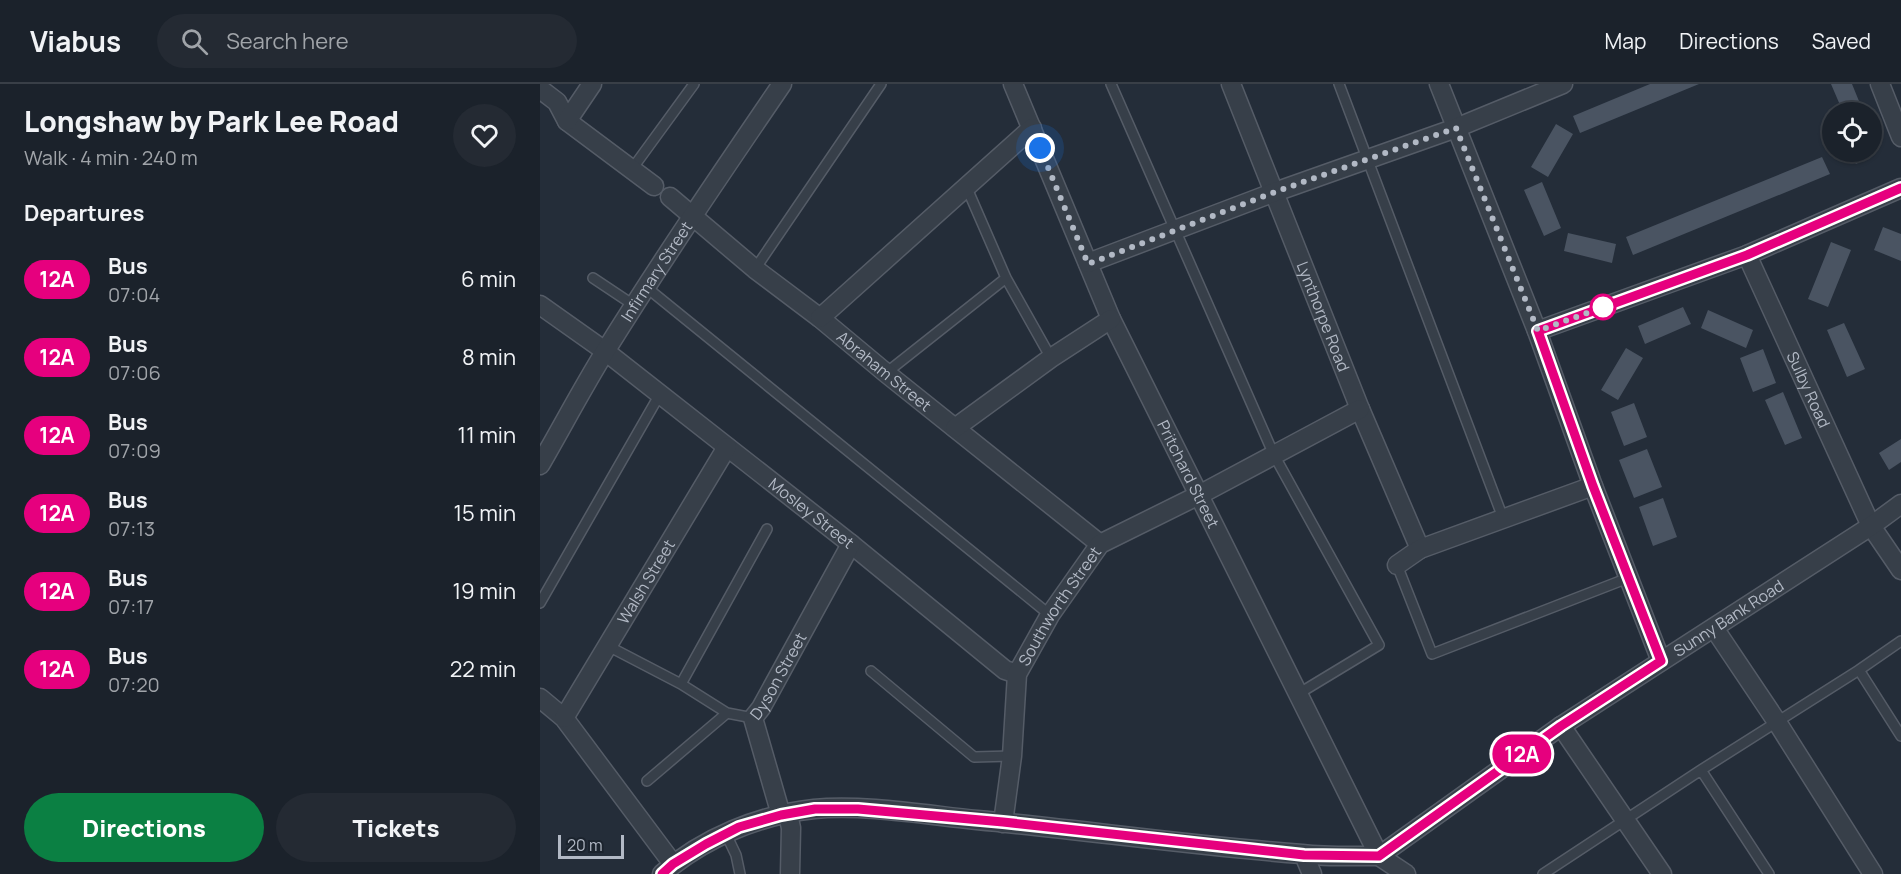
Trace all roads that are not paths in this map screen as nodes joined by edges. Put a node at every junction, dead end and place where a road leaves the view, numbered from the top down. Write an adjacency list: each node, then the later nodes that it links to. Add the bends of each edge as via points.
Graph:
1 (592, 84): 13 (street)
2 (694, 84): 18 (lane)
3 (782, 84): 24 (street, Infirmary Street)
4 (881, 84): 28 (lane)
5 (1013, 84): 14 (street, Pritchard Street)
6 (1111, 84): 25 (lane)
7 (1231, 84): 22 (street, Lynthorpe Road)
8 (1340, 84): 17 (lane)
9 (1438, 84): 15 (street)
10 (1563, 84): 15 (street)
11 (1880, 84): 16 (street)
12 (540, 89): 13 (street, via 557,102)
13 (567, 121): 18 (street)
14 (1032, 128): 20 (street); 27 (street, Pritchard Street)
15 (1456, 128): 17 (street); 36 (street)
16 (1901, 137)
17 (1368, 158): 22 (street); 49 (lane)
18 (632, 169): 19 (street)
19 (654, 186)
20 (966, 186): 30 (lane); 34 (street)
21 (1901, 188): 26 (street)
22 (1275, 192): 25 (street); 41 (street, Lynthorpe Road)
23 (670, 197): 24 (street, Abraham Street)
24 (692, 216): 28 (street, Abraham Street); 31 (street, Infirmary Street)
25 (1176, 230): 27 (street); 44 (lane)
26 (1747, 255): 36 (street); 50 (street, Sulby Road)
27 (1088, 264): 35 (street, Pritchard Street)
28 (755, 269): 34 (street, Abraham Street)
29 (593, 278): 33 (lane)
30 (1006, 278): 38 (lane); 39 (lane)
31 (646, 287): 33 (street, Infirmary Street); 59 (lane)
32 (540, 305): 37 (street, Mosley Street)
33 (635, 306): 37 (street, Infirmary Street)
34 (820, 318): 39 (street, Abraham Street)
35 (1111, 319): 38 (street); 47 (street, Pritchard Street)
36 (1538, 331): 46 (street)
37 (605, 351): 40 (street, Mosley Street); 45 (street, Infirmary Street)
38 (1051, 358): 42 (street)
39 (886, 373): 42 (street, Abraham Street)
40 (660, 394): 43 (street, Mosley Street); 58 (lane)
41 (1360, 409): 44 (street, Southworth Street); 54 (street, Lynthorpe Road)
42 (955, 428): 53 (street, Abraham Street)
43 (728, 447): 52 (street, Mosley Street); 62 (street, Walsh Street)
44 (1274, 455): 47 (street, Southworth Street); 68 (lane, via 1378,645)
45 (540, 465)
46 (1593, 486): 49 (street); 57 (street)
47 (1199, 495): 53 (street, Southworth Street); 68 (street, Pritchard Street)
48 (1901, 504): 50 (street, Sunny Bank Road)
49 (1503, 518): 54 (street)
50 (1871, 526): 56 (street, Sulby Road); 60 (street, Sunny Bank Road)
51 (767, 529): 67 (lane)
52 (851, 544): 66 (street, Mosley Street, via 1005,670); 72 (street, Dyson Street)
53 (1100, 544): 59 (street, Southworth Street)
54 (1420, 549): 55 (street)
55 (1397, 565): 57 (lane, via 1432,654)
56 (1901, 570)
57 (1629, 578): 63 (street)
58 (540, 603)
59 (1050, 615): 66 (street, Southworth Street)
60 (1714, 628): 63 (street, Sunny Bank Road); 73 (street)
61 (1901, 641): 65 (lane)
62 (608, 646): 67 (lane); 71 (street, Walsh Street)
63 (1661, 661): 74 (street, Sunny Bank Road)
64 (871, 670): 76 (lane, via 974,757)
65 (1858, 670): 73 (lane); 75 (lane)
66 (1017, 674): 76 (street)
67 (681, 684): 70 (lane)
68 (1298, 694): 84 (street, Pritchard Street)
69 (540, 698): 71 (street)
70 (727, 713): 72 (lane); 78 (lane)
71 (564, 718): 85 (street)
72 (753, 718): 79 (street, Dyson Street)
73 (1777, 722): 77 (lane); 93 (street)
74 (1561, 726): 80 (street); 84 (street, Sunny Bank Road)
75 (1901, 736)
76 (1012, 756): 81 (street)
77 (1701, 770): 80 (lane); 92 (lane)
78 (647, 781)
79 (784, 814): 81 (street, via 858,809); 82 (street); 88 (street, Dyson Street, via 791,828)
80 (1625, 820): 86 (lane); 91 (street)
81 (1003, 822): 83 (street)
82 (726, 834): 85 (street); 87 (lane)
83 (1304, 855): 84 (street); 89 (street)
84 (1379, 856): 90 (street)
85 (668, 869)
86 (1548, 873)
87 (741, 874)
88 (790, 874)
89 (1312, 874)
90 (1406, 874)
91 (1662, 874)
92 (1769, 874)
93 (1873, 874)

